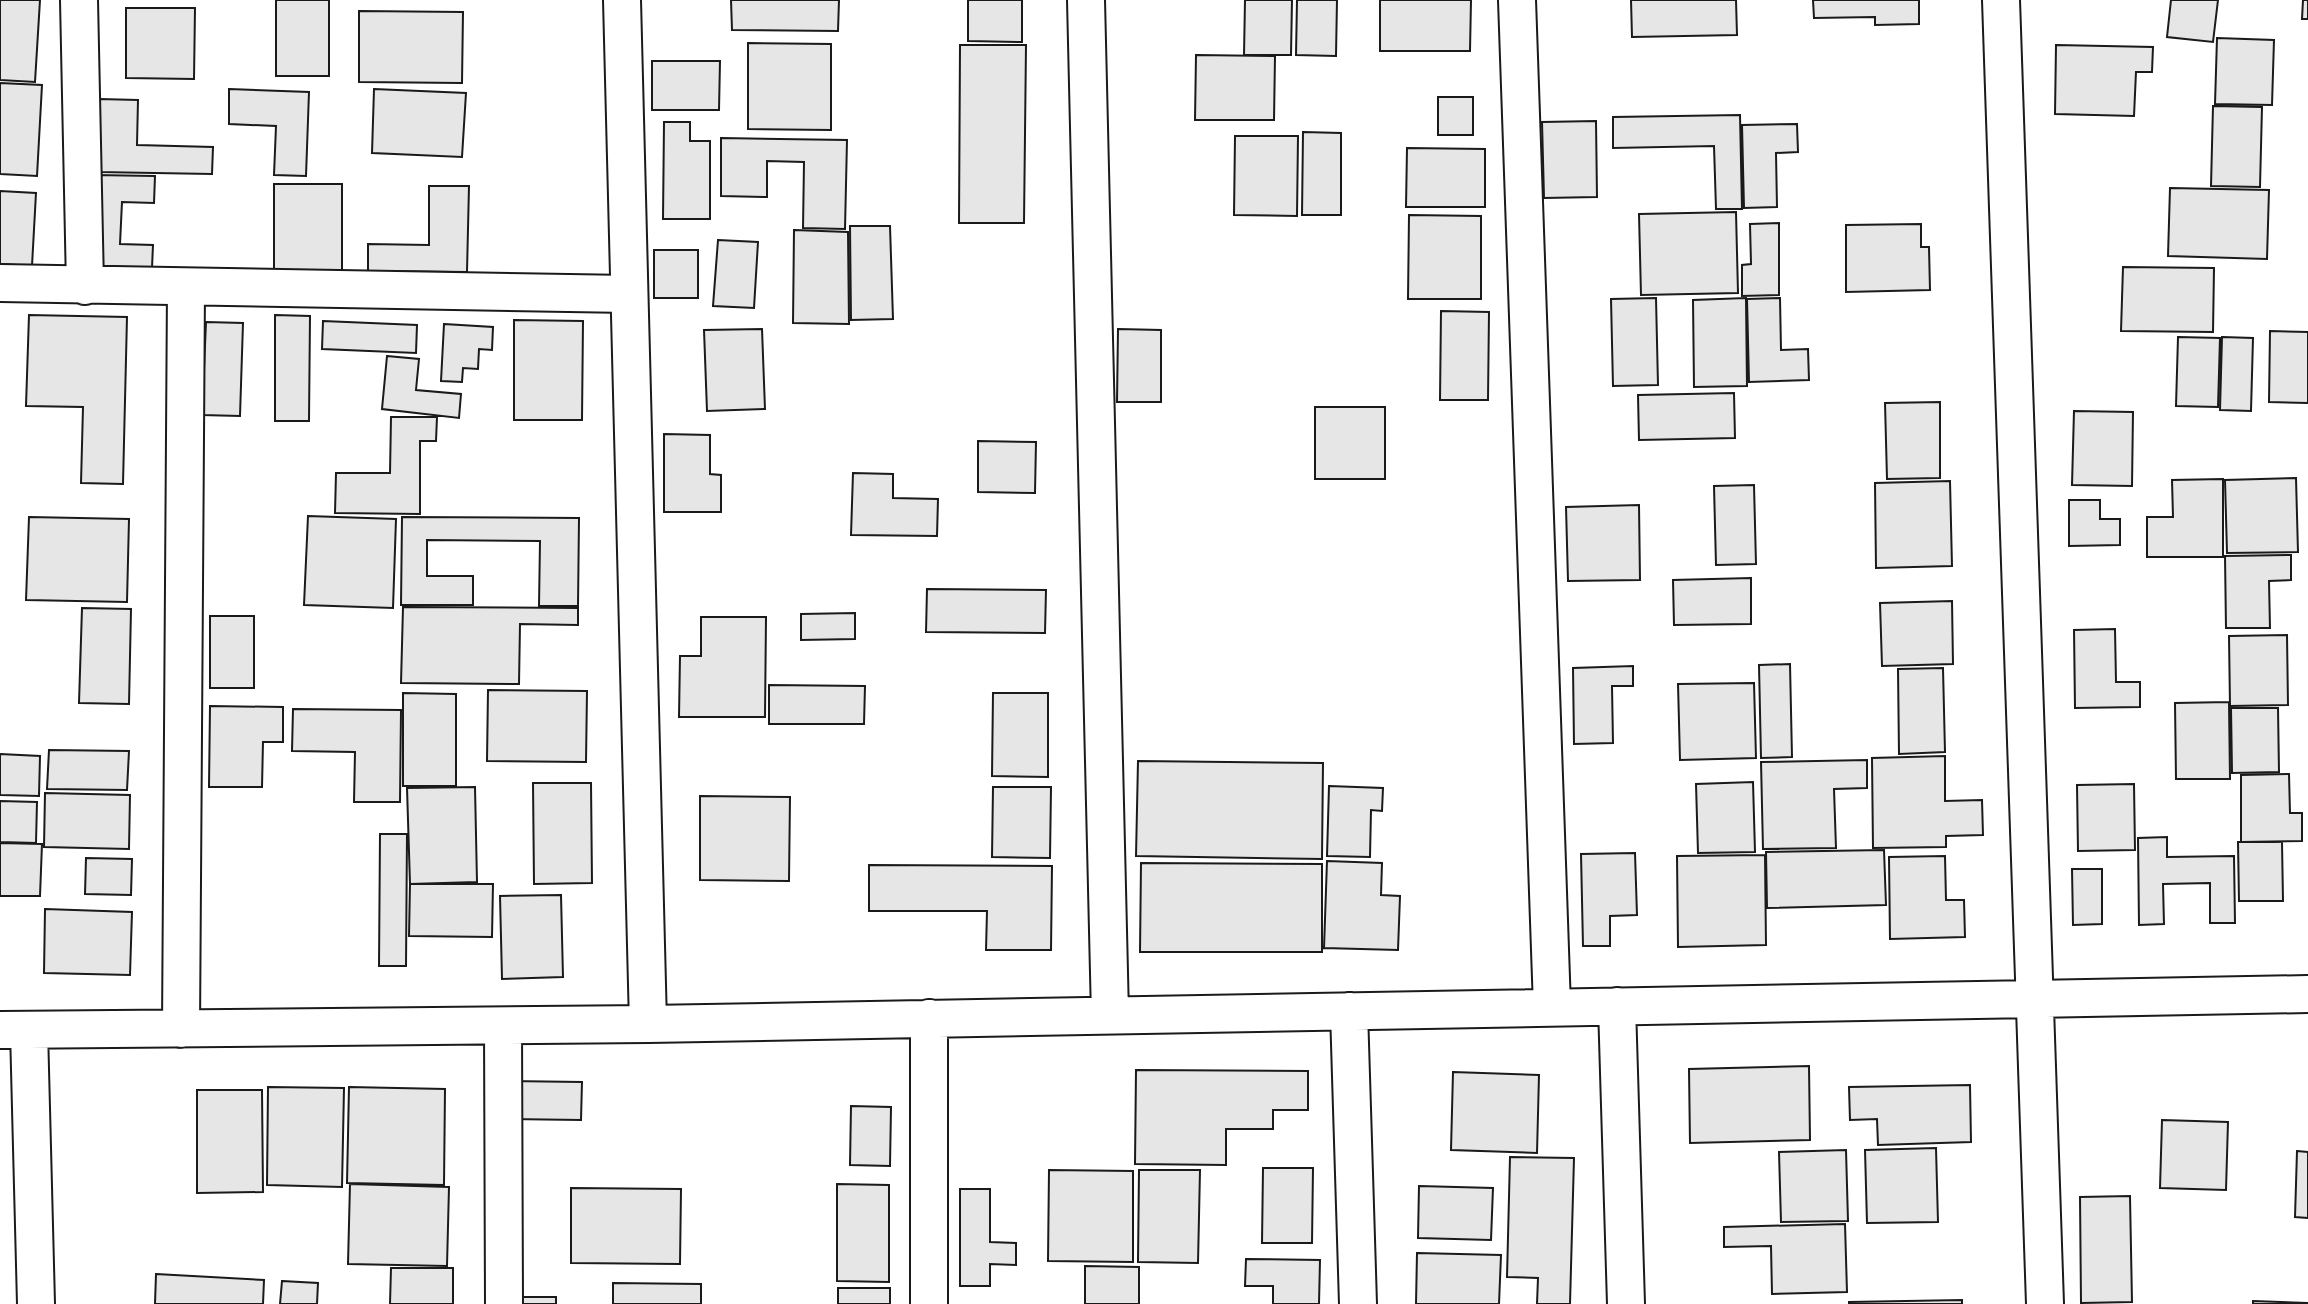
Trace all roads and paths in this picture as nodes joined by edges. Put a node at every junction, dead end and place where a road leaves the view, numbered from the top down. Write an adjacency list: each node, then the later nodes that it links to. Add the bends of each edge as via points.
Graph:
1 (79, 0): 7 (street)
2 (622, 0): 9 (street)
3 (1086, 0): 15 (street)
4 (1517, 0): 13 (street)
5 (2001, 0): 11 (street)
6 (0, 283): 7 (street)
7 (85, 286): 8 (street)
8 (186, 288): 9 (street); 19 (street)
9 (629, 294): 17 (street)
10 (2308, 994): 11 (street)
11 (2034, 999): 12 (street); 26 (street)
12 (1617, 1006): 13 (street); 25 (street)
13 (1552, 1007): 14 (street)
14 (1349, 1011): 15 (street); 24 (street)
15 (1110, 1015): 16 (street)
16 (929, 1018): 17 (street); 23 (street)
17 (648, 1024): 18 (street)
18 (503, 1026): 19 (street); 22 (street)
19 (181, 1029): 20 (street)
20 (14, 1030): 21 (street)
21 (36, 1304)
22 (504, 1304)
23 (929, 1304)
24 (1358, 1304)
25 (1626, 1304)
26 (2045, 1304)

